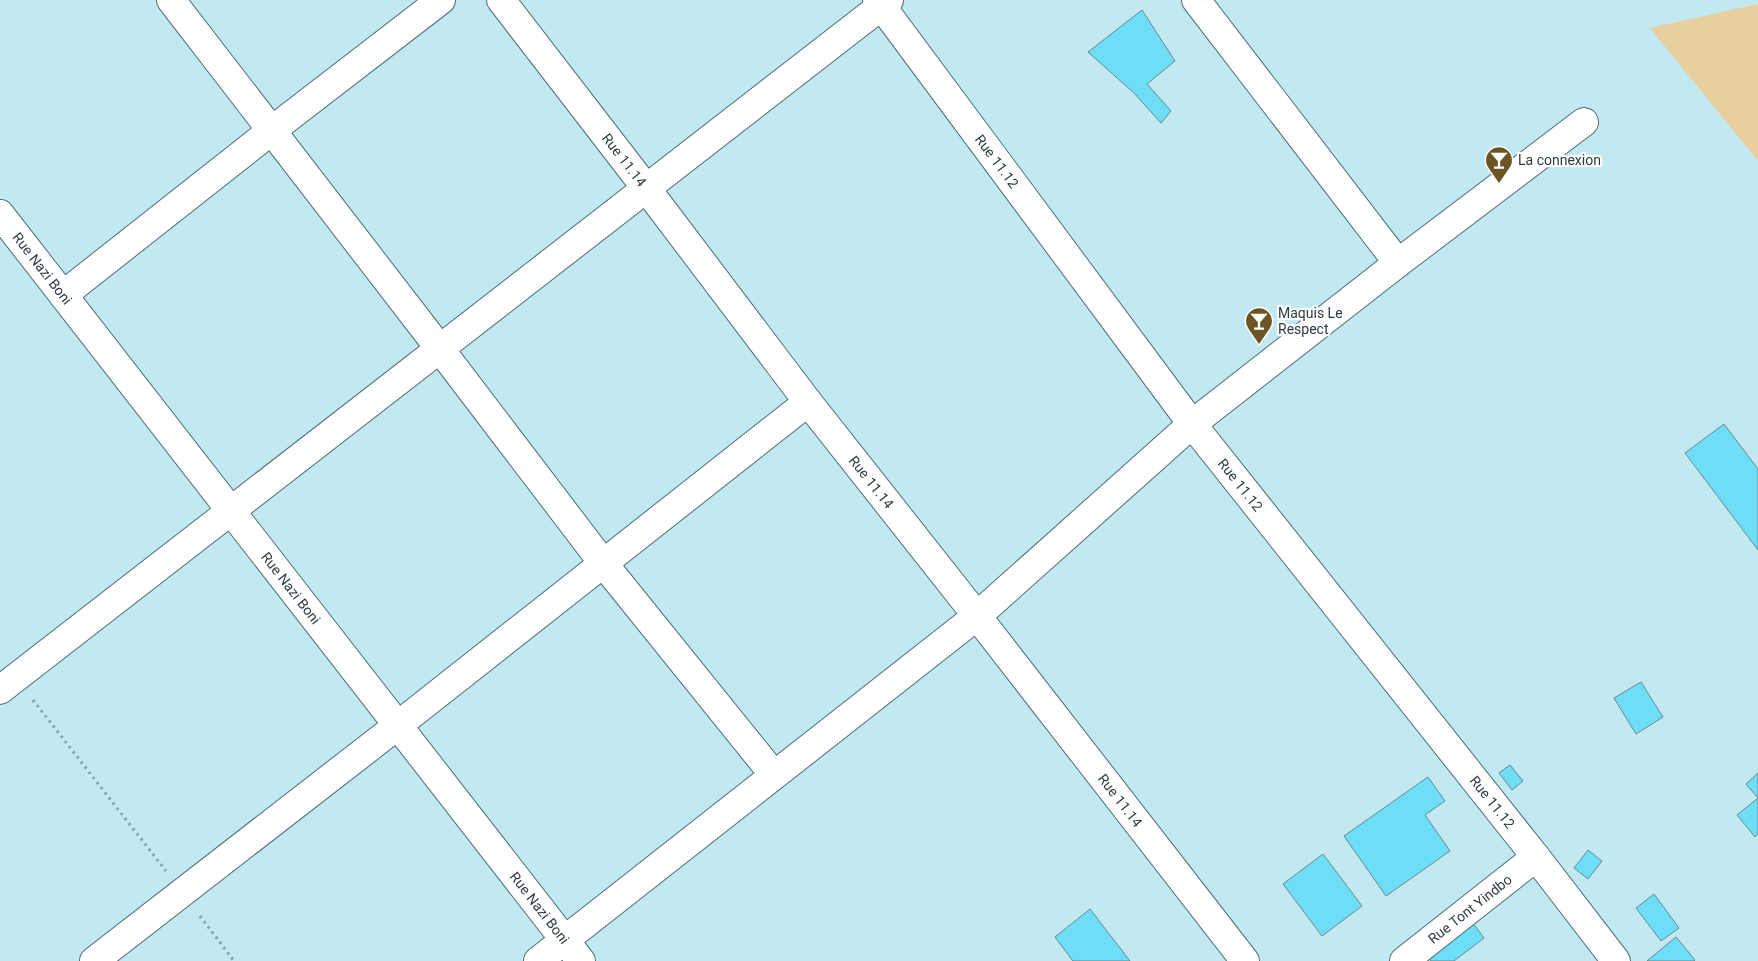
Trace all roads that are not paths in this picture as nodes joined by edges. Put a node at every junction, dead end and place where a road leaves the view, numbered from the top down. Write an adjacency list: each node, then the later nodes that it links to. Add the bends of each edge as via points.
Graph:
1 (171, 0): 7 (street)
2 (441, 0): 7 (street)
3 (501, 0): 8 (street, Rue 11.14)
4 (1196, 0): 10 (street)
5 (883, 2): 8 (street); 14 (street, Rue 11.12)
6 (1584, 122): 10 (street)
7 (271, 131): 11 (street); 12 (street)
8 (646, 188): 12 (street); 13 (street, Rue 11.14)
9 (0, 214): 11 (street, Rue Nazi Boni)
10 (1398, 263): 14 (street)
11 (63, 295): 15 (street, Rue Nazi Boni)
12 (440, 349): 15 (street); 16 (street)
13 (808, 402): 16 (street); 17 (street, Rue 11.14)
14 (1192, 424): 17 (street); 21 (street, Rue 11.12)
15 (231, 511): 18 (street); 19 (street, Rue Nazi Boni)
16 (603, 563): 19 (street); 20 (street)
17 (977, 616): 20 (street); 25 (street, Rue 11.14)
18 (8, 684)
19 (397, 726): 22 (street, Rue Nazi Boni); 23 (street)
20 (774, 775): 22 (street)
21 (1536, 858): 26 (street, Rue Tont Yindbo); 27 (street, Rue 11.12)
22 (573, 951): 24 (street)
23 (94, 961)
24 (538, 961)
25 (1245, 961)
26 (1404, 961)
27 (1616, 961)

